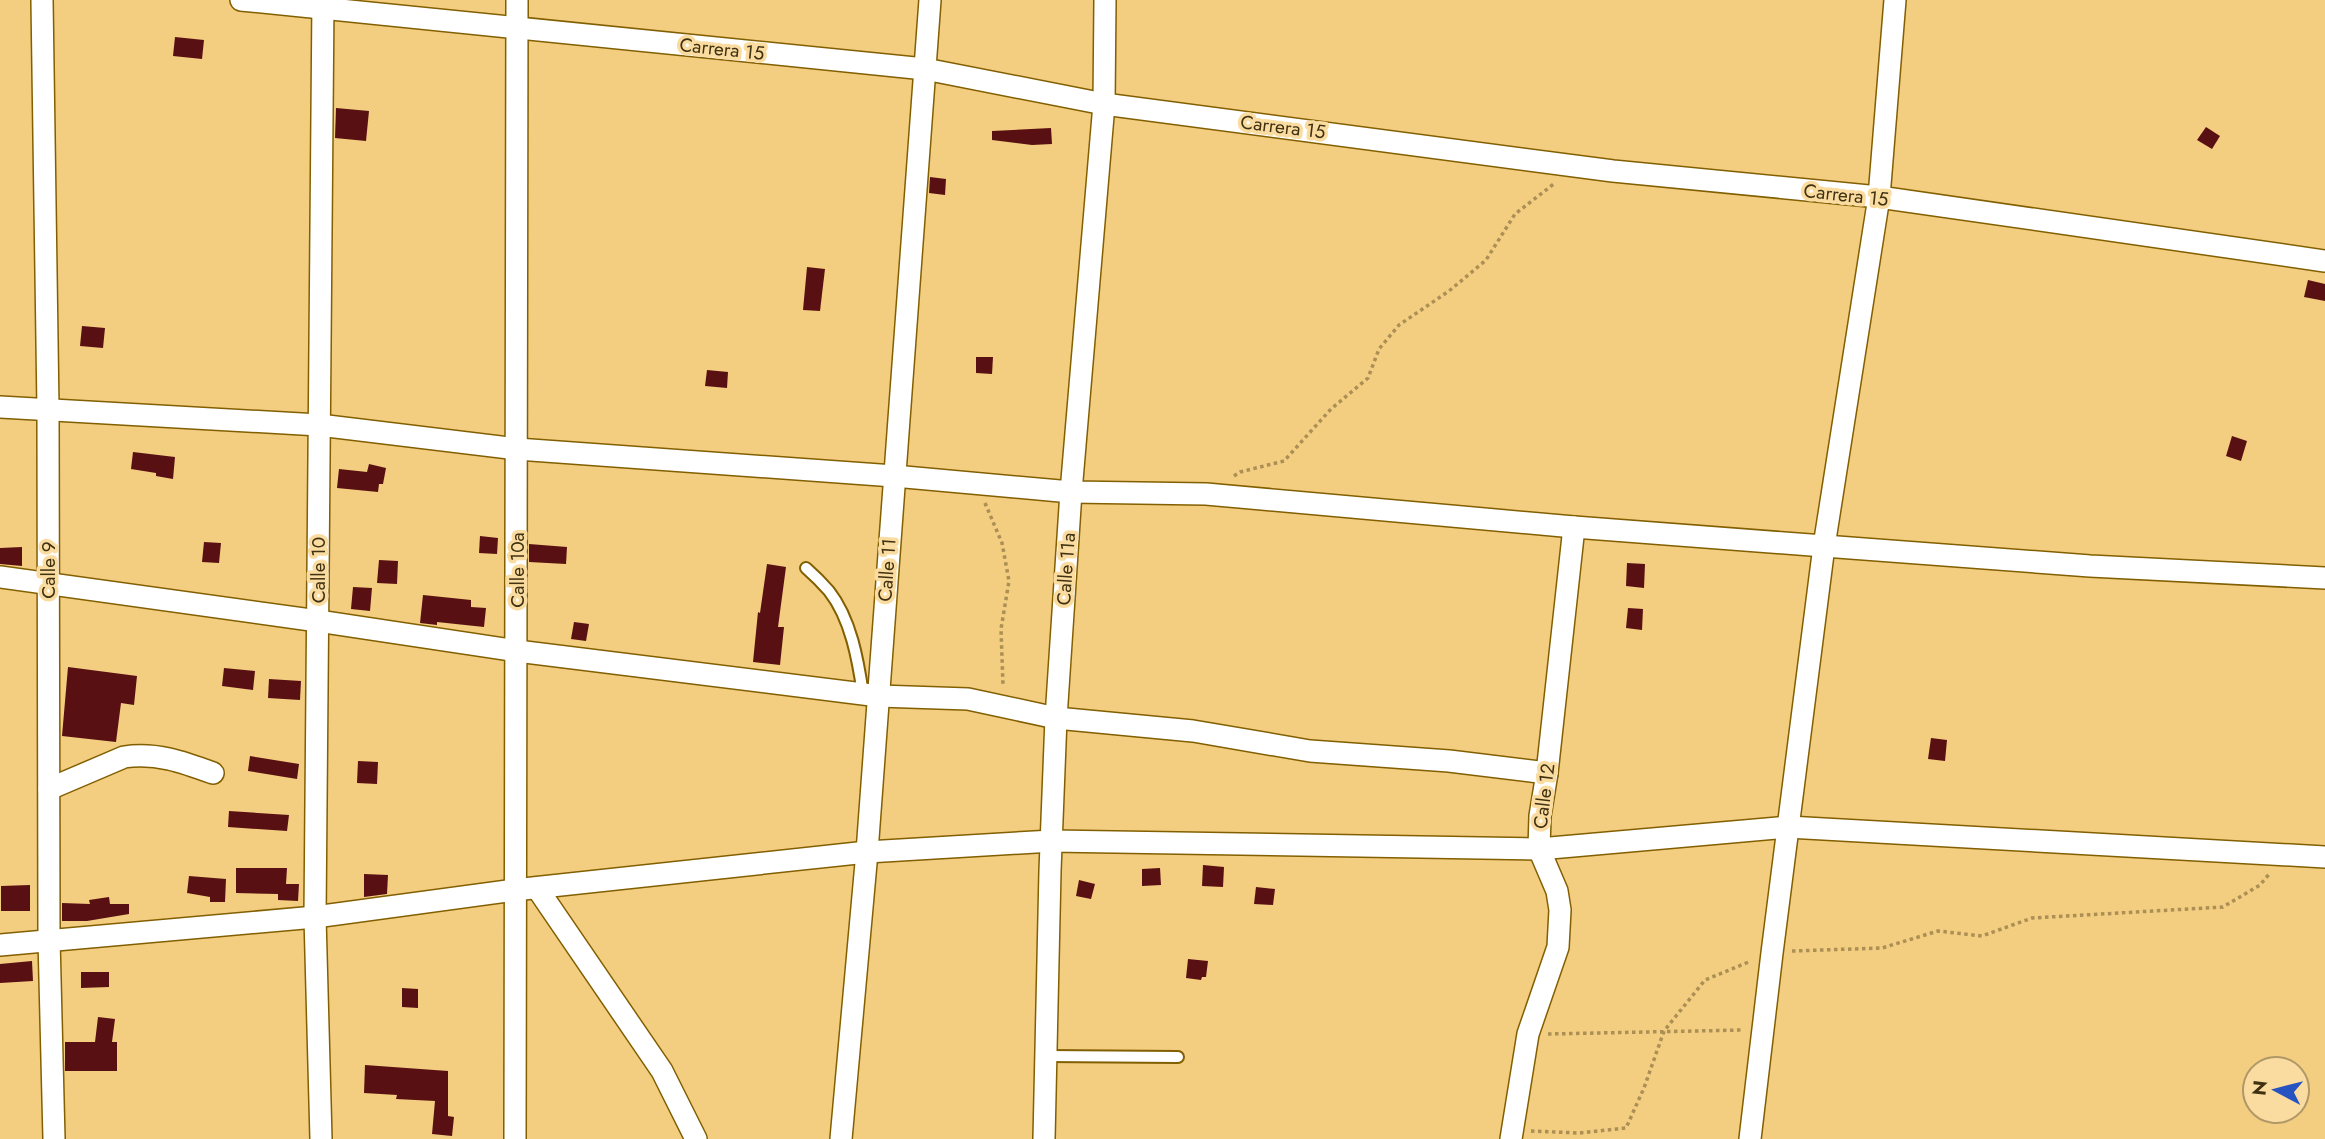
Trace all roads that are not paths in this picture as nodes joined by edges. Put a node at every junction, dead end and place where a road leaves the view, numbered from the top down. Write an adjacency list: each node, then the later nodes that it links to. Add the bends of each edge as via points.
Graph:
1 (41, 0): 14 (street, Calle 9)
2 (241, 0): 7 (street, Carrera 15)
3 (517, 0): 8 (street, Calle 10a)
4 (930, 0): 9 (street, Calle 11)
5 (1105, 0): 10 (street, Calle 11a)
6 (1895, 0): 11 (street)
7 (323, 5): 8 (street, Carrera 15); 15 (street, Calle 10)
8 (517, 28): 9 (street, Carrera 15); 16 (street, Calle 10a)
9 (925, 69): 10 (street, Carrera 15); 17 (street, Calle 11)
10 (1104, 104): 11 (street, Carrera 15, via 1613,171); 18 (street, Calle 11a)
11 (1879, 197): 12 (street, Carrera 15); 20 (street)
12 (2325, 261)
13 (0, 407): 14 (street)
14 (48, 410): 15 (street); 24 (street, Calle 9)
15 (319, 425): 16 (street); 25 (street, Calle 10)
16 (517, 449): 17 (street); 26 (street, Calle 10a)
17 (894, 476): 18 (street); 27 (street, Calle 11)
18 (1071, 492): 19 (street, via 1206,494); 28 (street, Calle 11a)
19 (1574, 527): 20 (street); 30 (street, Calle 12)
20 (1824, 547): 23 (street); 32 (street)
21 (806, 568): 27 (lane, via 841,610)
22 (0, 577): 24 (street)
23 (2325, 578)
24 (48, 585): 25 (street); 31 (street, Calle 9)
25 (318, 621): 26 (street); 39 (street, Calle 10)
26 (517, 651): 27 (street); 38 (street, Calle 10a)
27 (871, 695): 28 (street, via 968,699); 35 (street, Calle 11)
28 (1056, 718): 30 (street, via 1193,732 1310,751); 33 (street, Calle 11a)
29 (213, 773): 31 (street, via 178,760 136,755)
30 (1547, 773): 34 (street, Calle 12)
31 (49, 789): 40 (street, Calle 9)
32 (1788, 827): 34 (street); 36 (street); 51 (street)
33 (1052, 841): 34 (street); 35 (street); 42 (street, Calle 11a)
34 (1539, 849): 44 (street, Calle 12, via 1557,891 1558,947 1528,1034)
35 (867, 852): 37 (street); 49 (street, Calle 11)
36 (2325, 857)
37 (537, 888): 38 (street); 48 (street, via 662,1071)
38 (514, 890): 39 (street); 47 (street, Calle 10a)
39 (315, 917): 40 (street); 46 (street, Calle 10)
40 (49, 939): 41 (street); 45 (street, Calle 9)
41 (0, 945)
42 (1046, 1056): 43 (lane); 50 (street, Calle 11a)
43 (1178, 1057)
44 (1511, 1135)
45 (54, 1139)
46 (321, 1139)
47 (515, 1139)
48 (696, 1139)
49 (841, 1139)
50 (1044, 1139)
51 (1750, 1139)

